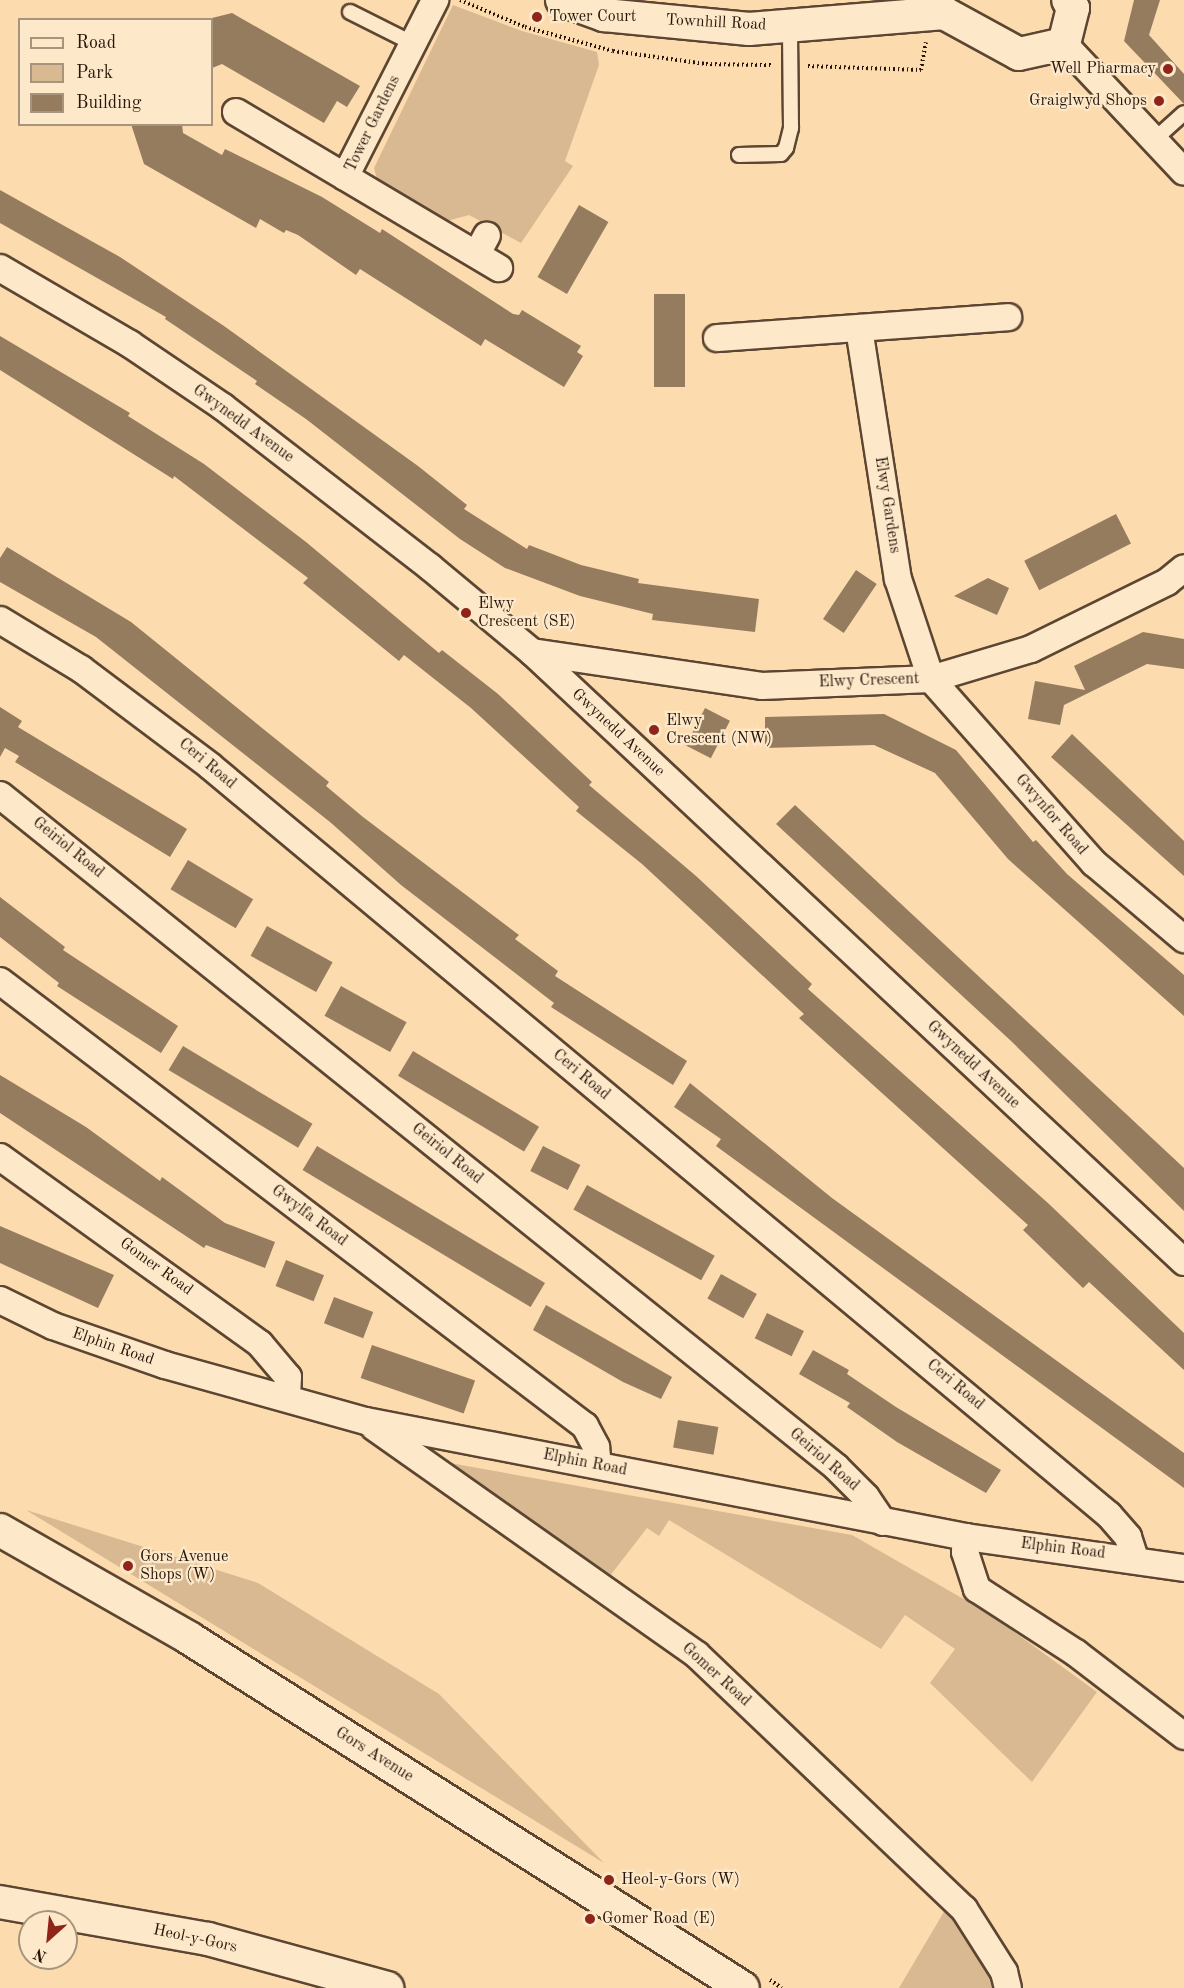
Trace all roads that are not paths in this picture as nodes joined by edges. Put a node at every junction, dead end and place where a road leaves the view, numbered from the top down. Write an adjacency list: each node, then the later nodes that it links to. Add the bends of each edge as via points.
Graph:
1 (435, 0): 7 (street, Tower Gardens)
2 (562, 0): 6 (street, Townhill Road, via 604,15 749,29)
3 (1068, 0): 8 (street, via 1073,8)
4 (944, 7): 6 (street, Townhill Road); 8 (street, via 1019,54)
5 (350, 12): 7 (lane)
6 (790, 26): 12 (lane, via 791,128 786,148 781,154)
7 (412, 44): 14 (street, Tower Gardens)
8 (1064, 44): 11 (street)
9 (236, 112): 14 (street)
10 (1184, 112): 11 (lane)
11 (1154, 140): 13 (street)
12 (740, 155)
13 (1184, 172)
14 (345, 177): 16 (street, Tower Gardens, via 482,245)
15 (0, 268): 22 (street, Gwynedd Avenue, via 130,344 223,407 421,560)
16 (499, 268)
17 (1008, 317): 18 (street)
18 (859, 327): 19 (street); 23 (street, Elwy Gardens, via 898,579)
19 (717, 338)
20 (1178, 582): 23 (street, Elwy Crescent, via 1031,650)
21 (0, 620): 36 (street, Ceri Road, via 81,669 210,766 1100,1507 1128,1537)
22 (532, 652): 23 (street, Elwy Crescent, via 762,686); 28 (street, Gwynedd Avenue)
23 (931, 679): 25 (street, Gwynfor Road, via 1094,863)
24 (0, 795): 33 (street, Geiriol Road, via 836,1467)
25 (1184, 939)
26 (0, 981): 32 (street, Gwylfa Road, via 585,1426 596,1447)
27 (0, 1156): 30 (street, Gomer Road, via 260,1344 288,1377)
28 (1184, 1262)
29 (0, 1300): 30 (street, Elphin Road, via 53,1326 165,1365)
30 (287, 1396): 31 (street, Elphin Road)
31 (366, 1421): 32 (street, Elphin Road); 42 (street, Gomer Road, via 697,1655 964,1909 1004,1972)
32 (598, 1465): 33 (street, Elphin Road)
33 (883, 1522): 35 (street, Elphin Road)
34 (0, 1530): 41 (street, Gors Avenue, via 189,1638)
35 (966, 1537): 36 (street, Elphin Road); 38 (street, via 965,1552 977,1589 1076,1653)
36 (1135, 1558): 37 (street, Elphin Road)
37 (1184, 1568)
38 (1184, 1736)
39 (0, 1902): 40 (street, Heol-y-Gors, via 208,1939)
40 (387, 1988)
41 (743, 1988)
42 (1008, 1988)

